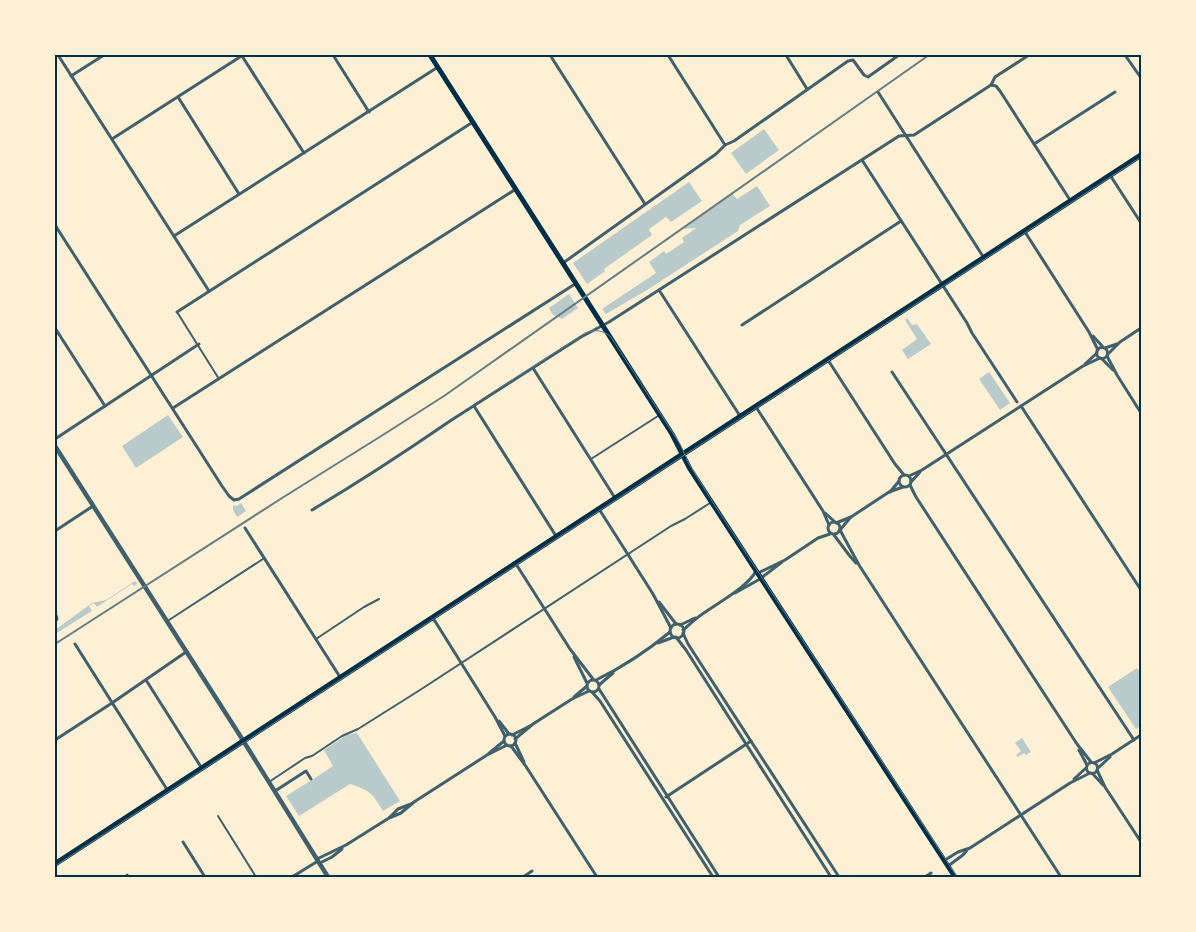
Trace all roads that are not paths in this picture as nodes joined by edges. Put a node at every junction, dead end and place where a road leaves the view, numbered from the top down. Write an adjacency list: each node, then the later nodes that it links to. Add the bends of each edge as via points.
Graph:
1 (58, 55): 13 (street)
2 (104, 55): 13 (street)
3 (333, 55): 20 (street)
4 (430, 55): 12 (main road)
5 (550, 55): 33 (street)
6 (668, 55): 24 (street)
7 (786, 55): 16 (street)
8 (898, 55): 16 (street, via 868,77 850,60)
9 (1029, 55): 15 (street, via 995,77)
10 (1125, 55): 14 (street)
11 (242, 56): 19 (street); 26 (street)
12 (438, 68): 20 (street); 21 (main road)
13 (71, 76): 23 (street)
14 (1141, 78)
15 (991, 85): 22 (street, via 914,135); 25 (street, via 998,88)
16 (807, 89): 24 (street, via 734,141)
17 (878, 92): 22 (street)
18 (1115, 92): 25 (street)
19 (178, 97): 23 (street); 31 (street)
20 (369, 112): 26 (street)
21 (473, 122): 30 (main road); 44 (street)
22 (907, 135): 28 (street, via 899,136); 39 (street)
23 (112, 139): 38 (street)
24 (725, 144): 33 (street, via 716,154)
25 (1034, 144): 32 (street)
26 (304, 153): 31 (street)
27 (1141, 155): 29 (highway)
28 (862, 160): 34 (street); 43 (street)
29 (1110, 175): 32 (highway); 35 (street)
30 (516, 189): 40 (main road); 63 (street)
31 (239, 194): 38 (street)
32 (1071, 201): 37 (highway)
33 (645, 204): 40 (street)
34 (901, 221): 42 (street); 46 (street)
35 (1141, 223)
36 (55, 225): 62 (street)
37 (1024, 231): 39 (highway); 50 (street)
38 (174, 236): 44 (street)
39 (984, 258): 42 (highway)
40 (562, 263): 41 (main road)
41 (576, 284): 47 (main road); 69 (street, via 234,500)
42 (942, 285): 57 (highway); 64 (street)
43 (659, 290): 47 (street); 72 (street)
44 (209, 292): 45 (street)
45 (178, 312): 52 (lane)
46 (742, 325)
47 (603, 326): 59 (street); 71 (main road)
48 (55, 328): 65 (street)
49 (1141, 328): 51 (street)
50 (1089, 332): 53 (street); 54 (street)
51 (1120, 342): 53 (street); 55 (street)
52 (199, 344): 62 (street); 63 (lane)
53 (1104, 348): 54 (street); 55 (street)
54 (1097, 351): 56 (street); 58 (street)
55 (1108, 355): 56 (street); 61 (street)
56 (1101, 358): 58 (street); 61 (street)
57 (827, 360): 68 (highway); 78 (street)
58 (1083, 366): 67 (street)
59 (533, 368): 66 (street); 77 (street)
60 (892, 372): 76 (street)
61 (1117, 374): 70 (street)
62 (152, 375): 65 (street); 69 (street)
63 (220, 379): 69 (street)
64 (1017, 402)
65 (105, 406): 73 (street)
66 (474, 406): 90 (street); 99 (street)
67 (1022, 406): 76 (street); 107 (street)
68 (755, 407): 72 (highway); 91 (street)
69 (173, 408)
70 (1141, 412)
71 (660, 415): 75 (main road); 77 (lane)
72 (740, 416): 75 (highway)
73 (55, 438)
74 (55, 446): 88 (street)
75 (683, 454): 86 (highway); 87 (main road)
76 (947, 454): 79 (street); 140 (street)
77 (591, 459): 86 (street)
78 (895, 464): 80 (street); 81 (street)
79 (922, 470): 80 (street); 82 (street)
80 (907, 476): 81 (street); 82 (street)
81 (900, 480): 83 (street); 84 (street)
82 (911, 483): 83 (street); 85 (street)
83 (904, 487): 84 (street); 85 (street)
84 (889, 492): 92 (street)
85 (916, 497): 144 (street)
86 (616, 498): 89 (highway)
87 (712, 502): 101 (lane); 106 (main road)
88 (93, 506): 97 (street); 115 (street)
89 (598, 509): 99 (highway); 101 (street)
90 (312, 510)
91 (823, 510): 93 (street); 94 (street)
92 (851, 517): 93 (street); 96 (street)
93 (836, 523): 94 (street); 96 (street)
94 (828, 527): 98 (street); 100 (street)
95 (245, 528): 102 (street)
96 (840, 530): 98 (street); 105 (street)
97 (55, 531)
98 (832, 534): 100 (street); 105 (street)
99 (557, 536): 104 (highway)
100 (818, 538): 103 (street)
101 (628, 555): 108 (street); 111 (lane)
102 (264, 558): 115 (lane); 121 (street)
103 (785, 560): 106 (street); 106 (street, via 776,568)
104 (515, 563): 111 (street); 114 (highway)
105 (859, 565): 162 (street)
106 (758, 574): 109 (street); 109 (street, via 748,587); 167 (main road)
107 (1141, 590)
108 (654, 595): 117 (street); 118 (street)
109 (728, 596): 113 (street)
110 (379, 599): 121 (lane)
111 (544, 609): 124 (street); 126 (lane)
112 (55, 612): 116 (street)
113 (698, 616): 117 (street); 119 (street)
114 (432, 617): 126 (street); 128 (highway)
115 (166, 621): 125 (street)
116 (55, 622)
117 (678, 624): 118 (street); 119 (street)
118 (670, 630): 120 (street); 123 (street)
119 (683, 632): 120 (street); 143 (street)
120 (675, 637): 123 (street); 146 (street)
121 (316, 639): 128 (street)
122 (75, 644): 135 (street)
123 (655, 645): 127 (street)
124 (570, 649): 130 (street); 131 (street)
125 (186, 652): 129 (street); 141 (street)
126 (461, 664): 138 (street); 156 (lane)
127 (615, 671): 130 (street); 132 (street)
128 (340, 678): 141 (highway)
129 (146, 680): 135 (street); 152 (street)
130 (594, 680): 131 (street); 132 (street)
131 (587, 685): 133 (street); 134 (street)
132 (599, 687): 133 (street, via 596,692); 161 (street)
133 (591, 692): 134 (street); 161 (street)
134 (572, 699): 136 (street)
135 (112, 703): 139 (street); 159 (street)
136 (533, 724): 138 (street); 142 (street)
137 (1141, 735): 140 (street)
138 (508, 736): 142 (street); 145 (street); 148 (street)
139 (55, 740)
140 (1134, 740): 147 (street)
141 (243, 741): 152 (highway); 156 (street)
142 (515, 741): 145 (street); 150 (street)
143 (751, 742): 146 (street); 182 (street)
144 (1077, 744): 149 (street); 151 (street)
145 (509, 745): 148 (street); 150 (street)
146 (746, 745): 161 (street); 181 (street)
147 (1112, 754): 149 (street); 153 (street)
148 (486, 755): 168 (street, via 332,857)
149 (1093, 762): 151 (street); 153 (street)
150 (525, 765): 178 (street)
151 (1087, 766): 154 (street); 157 (street)
152 (202, 768): 159 (highway)
153 (1097, 769): 154 (street); 158 (street)
154 (1091, 773): 157 (street); 158 (street)
155 (311, 779): 160 (street, via 306,771)
156 (269, 782): 160 (street)
157 (1070, 783): 162 (street)
158 (1105, 787): 165 (street)
159 (168, 791): 169 (highway)
160 (275, 791): 168 (street)
161 (665, 798): 179 (street); 180 (street)
162 (1020, 814): 166 (street); 185 (street)
163 (218, 816): 174 (lane)
164 (183, 842): 173 (street)
165 (1141, 842)
166 (970, 848): 167 (street); 170 (street)
167 (944, 860): 170 (main road)
168 (319, 861): 175 (street); 176 (street)
169 (55, 864)
170 (948, 866): 184 (main road)
171 (532, 871): 177 (street)
172 (931, 873): 183 (street)
173 (205, 877)
174 (256, 877)
175 (292, 877)
176 (328, 877)
177 (523, 877)
178 (597, 877)
179 (713, 877)
180 (719, 877)
181 (831, 877)
182 (838, 877)
183 (925, 877)
184 (955, 877)
185 (1061, 877)

